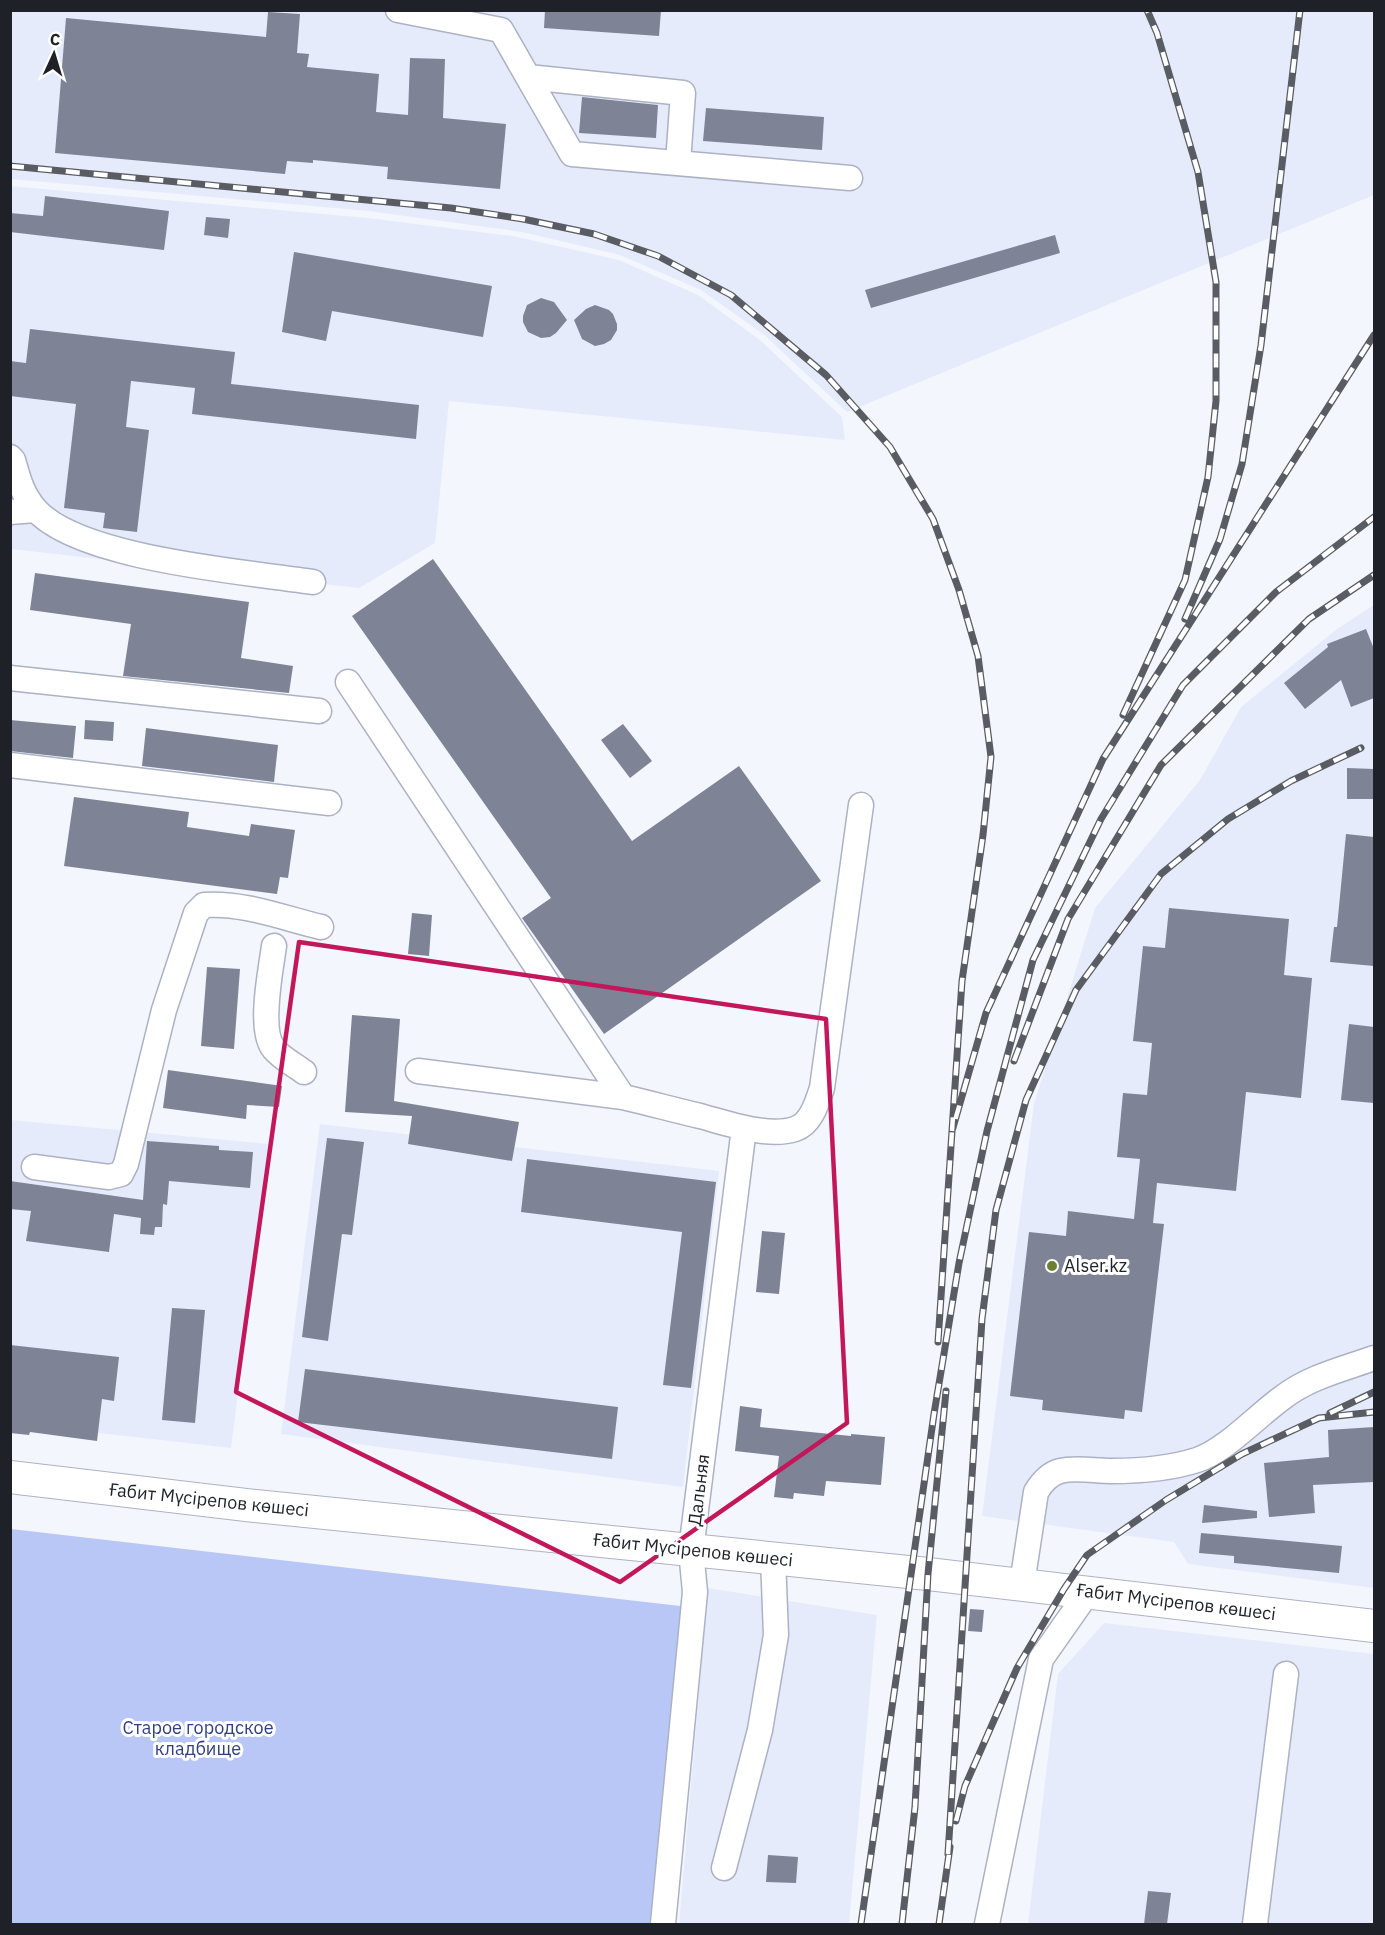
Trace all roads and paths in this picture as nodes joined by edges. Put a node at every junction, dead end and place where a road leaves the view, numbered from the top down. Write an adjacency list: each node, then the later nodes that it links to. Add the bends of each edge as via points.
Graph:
1 (398, 10): 2 (lane, via 501,30)
2 (528, 77): 3 (lane, via 572,154); 3 (lane, via 683,93)
3 (678, 163): 4 (lane)
4 (850, 178)
5 (10, 457): 6 (lane, via 21,490)
6 (35, 510): 7 (lane); 8 (lane, via 54,525 85,540 137,554)
7 (10, 512)
8 (314, 582)
9 (10, 678): 11 (lane)
10 (348, 682): 19 (lane)
11 (319, 711)
12 (10, 765): 13 (lane)
13 (329, 803)
14 (861, 805): 20 (lane, via 817,1103 797,1129 781,1132)
15 (321, 927): 21 (lane, via 242,907 204,904 196,913 164,1010 126,1164 120,1174 109,1177)
16 (274, 946): 18 (lane, via 266,1026 272,1048)
17 (418, 1071): 19 (lane)
18 (304, 1072)
19 (623, 1097): 20 (lane)
20 (744, 1128): 24 (lane, Дальняя)
21 (34, 1167)
22 (1374, 1358): 26 (lane, via 1299,1386 1215,1452 1198,1460 1136,1471 1072,1470 1052,1474 1036,1491)
23 (10, 1477): 24 (main road, Ғабит Мүсірепов көшесі)
24 (691, 1550): 25 (main road, Ғабит Мүсірепов көшесі); 31 (lane, Дальняя, via 694,1592)
25 (773, 1558): 26 (main road, Ғабит Мүсірепов көшесі); 30 (lane, via 776,1635 760,1730)
26 (1022, 1584): 27 (main road, Ғабит Мүсірепов көшесі)
27 (1088, 1592): 28 (main road, Ғабит Мүсірепов көшесі); 32 (lane, via 1041,1659)
28 (1374, 1626)
29 (1286, 1674): 33 (lane)
30 (724, 1868)
31 (663, 1924)
32 (987, 1924)
33 (1255, 1924)

